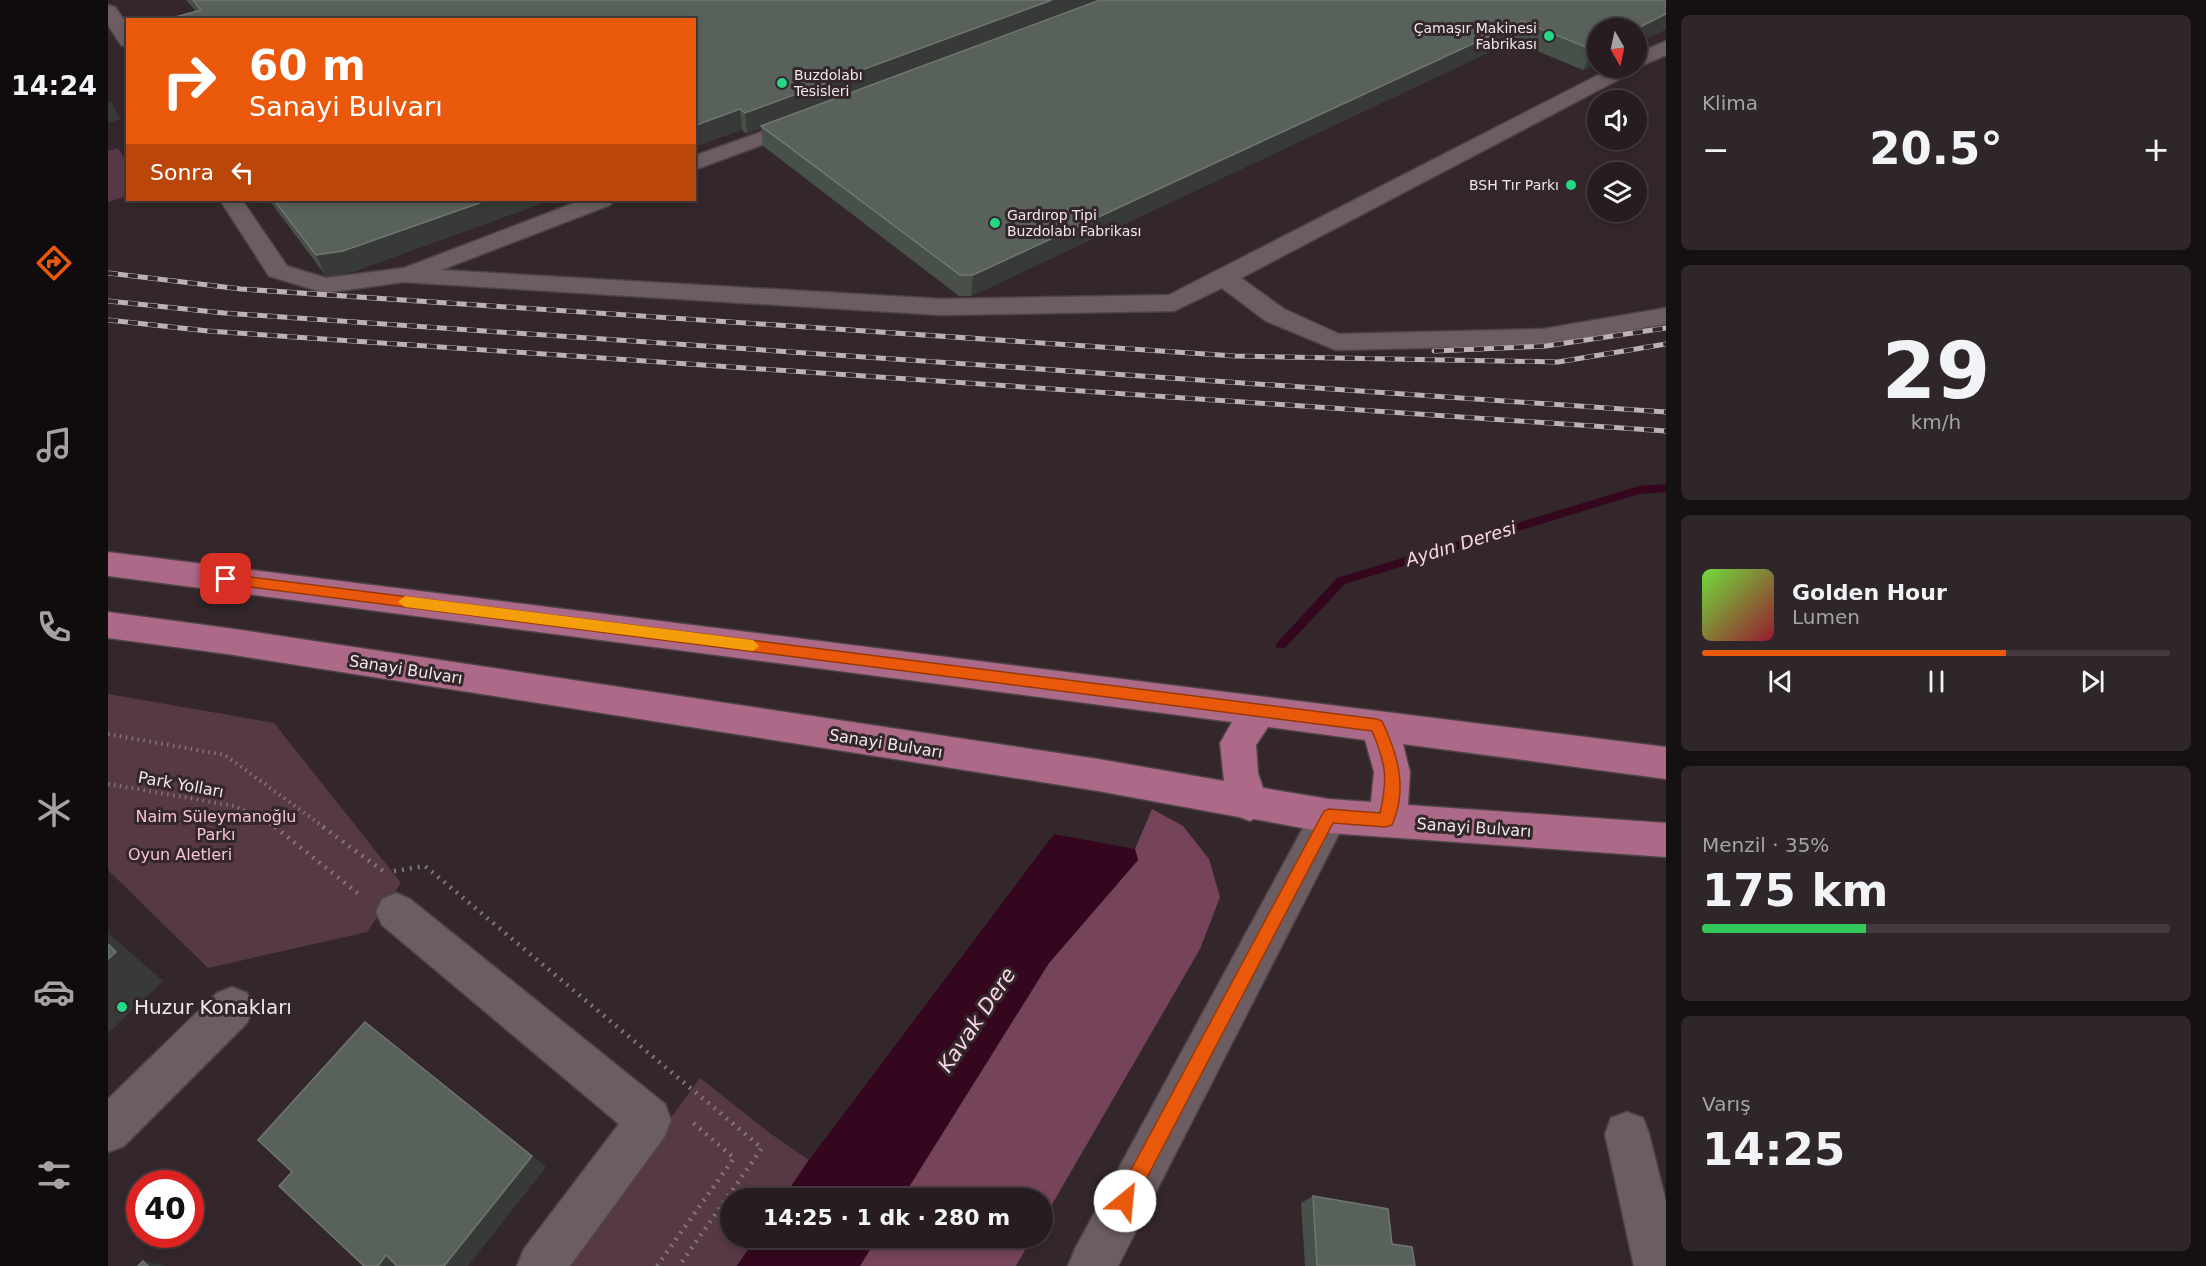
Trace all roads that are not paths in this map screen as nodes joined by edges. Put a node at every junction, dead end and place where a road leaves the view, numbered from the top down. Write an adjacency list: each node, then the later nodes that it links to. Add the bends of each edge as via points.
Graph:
1 (108, 11): 2 (street)
2 (126, 38)
3 (1666, 47): 4 (street)
4 (1647, 56)
5 (1607, 78): 11 (street)
6 (816, 118): 7 (street)
7 (696, 163)
8 (232, 201): 10 (street, via 278,271 325,286)
9 (599, 201): 10 (street)
10 (403, 275): 11 (street, via 941,307 1174,303)
11 (1223, 277): 12 (street, via 1275,315 1336,342 1543,337)
12 (1666, 316)
13 (108, 564): 15 (main road)
14 (108, 625): 18 (main road, Sanayi Bulvarı, via 1098,775)
15 (1259, 711): 16 (main road); 18 (main road, via 1238,743 1240,773)
16 (1377, 725): 17 (main road); 20 (main road, via 1389,754 1394,785)
17 (1666, 763)
18 (1250, 804): 19 (main road, Sanayi Bulvarı)
19 (1329, 816): 20 (main road, Sanayi Bulvarı); 27 (street)
20 (1386, 820): 21 (main road, Sanayi Bulvarı)
21 (1666, 840)
22 (396, 912): 26 (street, via 649,1120)
23 (232, 1008): 24 (street)
24 (108, 1130)
25 (1627, 1134): 28 (street)
26 (541, 1266)
27 (1092, 1266)
28 (1658, 1266)

